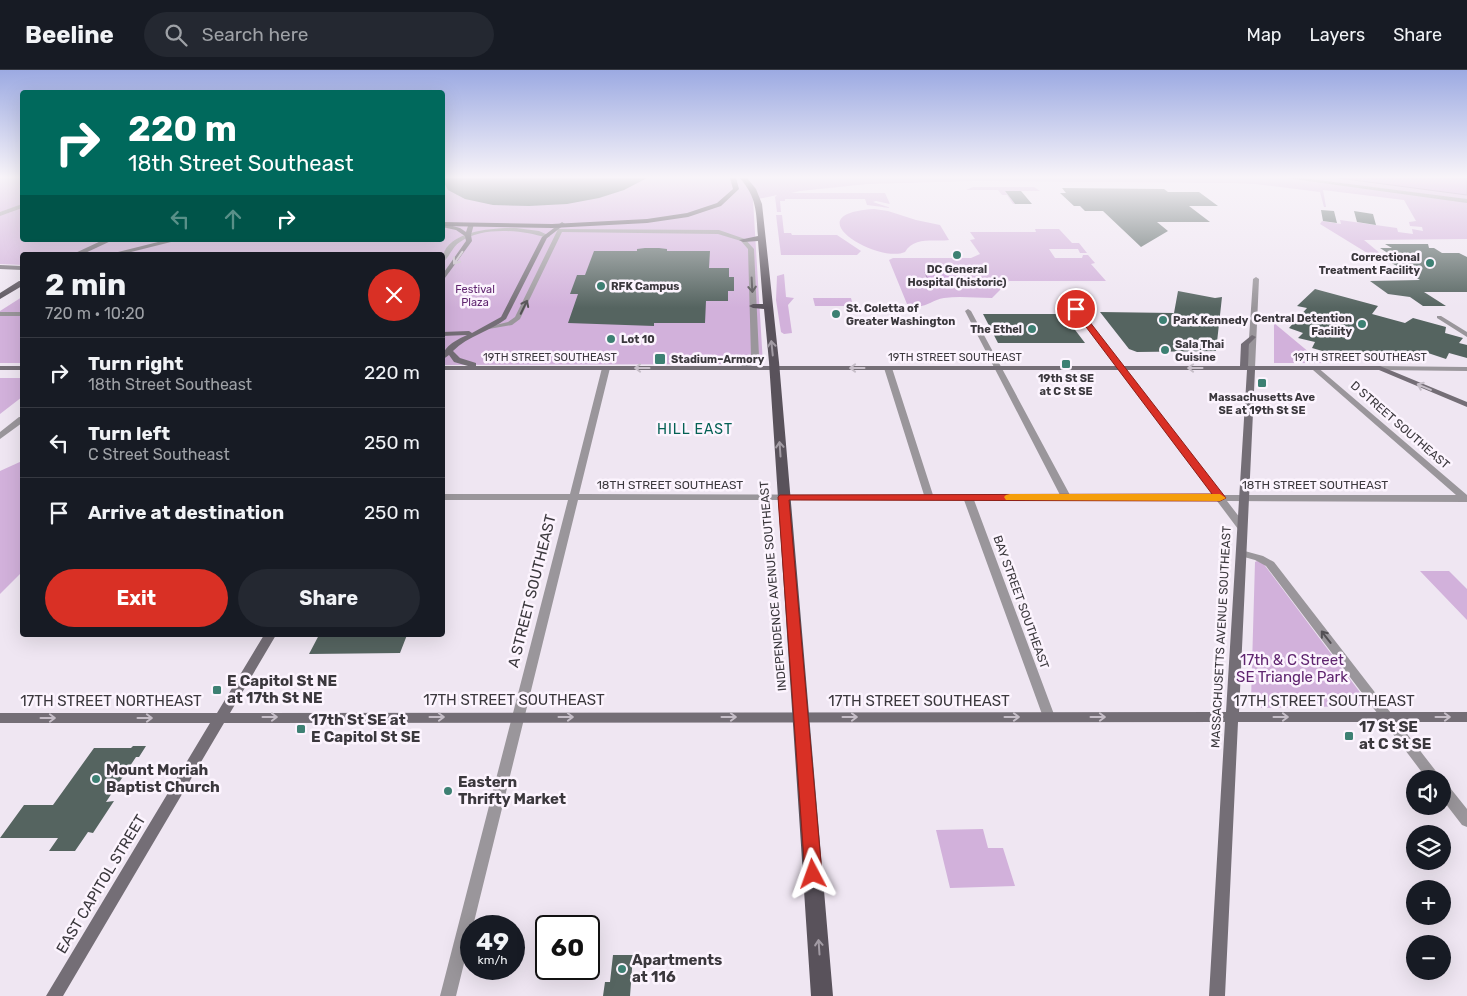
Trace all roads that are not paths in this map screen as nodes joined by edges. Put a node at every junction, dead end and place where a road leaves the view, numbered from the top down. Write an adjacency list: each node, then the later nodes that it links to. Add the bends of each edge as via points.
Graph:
1 (656, 221): 4 (main road)
2 (760, 221): 11 (main road, INDEPENDENCE AVENUE SOUTHEAST)
3 (471, 224): 5 (main road); 7 (main road); 9 (main road)
4 (614, 224): 7 (main road); 8 (main road)
5 (445, 225)
6 (445, 226): 9 (main road)
7 (561, 227): 8 (street); 10 (main road); 21 (street)
8 (653, 231): 12 (street, via 714,232)
9 (468, 235): 10 (street, via 492,231 533,231); 19 (street, via 456,242); 26 (main road, one-way to 26, via 470,241)
10 (547, 236): 20 (main road)
11 (762, 238): 12 (main road); 23 (main road, INDEPENDENCE AVENUE SOUTHEAST)
12 (742, 240): 22 (street, via 751,249)
13 (104, 242): 17 (main road)
14 (160, 242): 16 (street)
15 (165, 242): 16 (main road)
16 (149, 245): 18 (main road)
17 (82, 252)
18 (122, 252)
19 (445, 257)
20 (534, 260): 21 (main road); 39 (main road, via 506,316)
21 (543, 265): 39 (street, one-way to 21, via 516,320)
22 (752, 265): 23 (main road); 32 (street, one-way to 32)
23 (764, 265): 33 (main road, INDEPENDENCE AVENUE SOUTHEAST)
24 (0, 267): 25 (main road)
25 (20, 268)
26 (445, 276)
27 (1256, 279): 42 (street)
28 (20, 284): 30 (main road)
29 (20, 291): 31 (main road)
30 (0, 297)
31 (0, 302)
32 (753, 306): 33 (main road); 50 (street, via 755,356)
33 (767, 307): 51 (main road, INDEPENDENCE AVENUE SOUTHEAST, one-way to 33)
34 (1076, 309): 54 (street)
35 (968, 311): 53 (street)
36 (0, 314): 37 (street)
37 (20, 314)
38 (1439, 317): 41 (street)
39 (485, 329): 40 (main road); 43 (main road, via 462,339)
40 (445, 334)
41 (1467, 335)
42 (1252, 336): 55 (main road, MASSACHUSETTS AVENUE SOUTHEAST, via 1245,344)
43 (449, 350): 44 (main road); 48 (main road, via 460,361)
44 (445, 355)
45 (0, 368): 46 (main road)
46 (20, 368)
47 (445, 368): 48 (main road, 19TH STREET SOUTHEAST)
48 (488, 368): 49 (main road, 19TH STREET SOUTHEAST)
49 (606, 368): 50 (main road, 19TH STREET SOUTHEAST, one-way to 49); 63 (street, A STREET SOUTHEAST)
50 (743, 368): 51 (main road, 19TH STREET SOUTHEAST)
51 (774, 368): 52 (main road, 19TH STREET SOUTHEAST, one-way to 51); 64 (main road, INDEPENDENCE AVENUE SOUTHEAST, one-way to 51)
52 (888, 368): 53 (main road, 19TH STREET SOUTHEAST); 65 (street)
53 (998, 368): 54 (main road, 19TH STREET SOUTHEAST); 67 (street)
54 (1121, 368): 55 (main road, 19TH STREET SOUTHEAST, one-way to 54); 68 (street)
55 (1247, 368): 56 (main road, 19TH STREET SOUTHEAST); 69 (main road, MASSACHUSETTS AVENUE SOUTHEAST)
56 (1316, 368): 57 (main road, 19TH STREET SOUTHEAST); 70 (street, D STREET SOUTHEAST)
57 (1380, 368): 58 (street, 19TH STREET SOUTHEAST); 59 (main road, one-way to 57)
58 (1467, 369)
59 (1467, 405)
60 (20, 421): 61 (street)
61 (0, 436)
62 (445, 497): 63 (street, 18TH STREET SOUTHEAST)
63 (573, 497): 64 (street, 18TH STREET SOUTHEAST); 75 (street, A STREET SOUTHEAST)
64 (784, 497): 65 (street, 18TH STREET SOUTHEAST); 76 (main road, INDEPENDENCE AVENUE SOUTHEAST)
65 (929, 497): 66 (street, 18TH STREET SOUTHEAST)
66 (968, 497): 67 (street, 18TH STREET SOUTHEAST); 77 (street, BAY STREET SOUTHEAST)
67 (1066, 498): 68 (street, 18TH STREET SOUTHEAST)
68 (1220, 498): 69 (street, 18TH STREET SOUTHEAST); 71 (street)
69 (1244, 498): 70 (street, 18TH STREET SOUTHEAST); 71 (main road, MASSACHUSETTS AVENUE SOUTHEAST)
70 (1466, 498)
71 (1242, 527): 72 (main road, MASSACHUSETTS AVENUE SOUTHEAST)
72 (1241, 553): 78 (main road, MASSACHUSETTS AVENUE SOUTHEAST); 79 (street, one-way to 72, via 1270,564)
73 (269, 637): 74 (main road, EAST CAPITOL STREET)
74 (222, 717): 75 (main road, 17TH STREET SOUTHEAST, one-way to 75); 81 (main road, 17TH STREET NORTHEAST, one-way to 74); 85 (main road, EAST CAPITOL STREET)
75 (517, 717): 76 (main road, 17TH STREET SOUTHEAST, one-way to 76); 86 (street, A STREET SOUTHEAST)
76 (801, 717): 77 (main road, 17TH STREET SOUTHEAST, one-way to 77); 87 (main road, INDEPENDENCE AVENUE SOUTHEAST, one-way to 76)
77 (1049, 717): 78 (main road, 17TH STREET SOUTHEAST, one-way to 78)
78 (1232, 717): 79 (main road, 17TH STREET SOUTHEAST, one-way to 79); 88 (main road, MASSACHUSETTS AVENUE SOUTHEAST)
79 (1388, 717): 80 (main road, 17TH STREET SOUTHEAST, one-way to 80); 82 (street)
80 (1467, 717)
81 (0, 718)
82 (1428, 770)
83 (1451, 800): 84 (street)
84 (1467, 820)
85 (54, 996)
86 (448, 996)
87 (822, 996)
88 (1217, 996)

